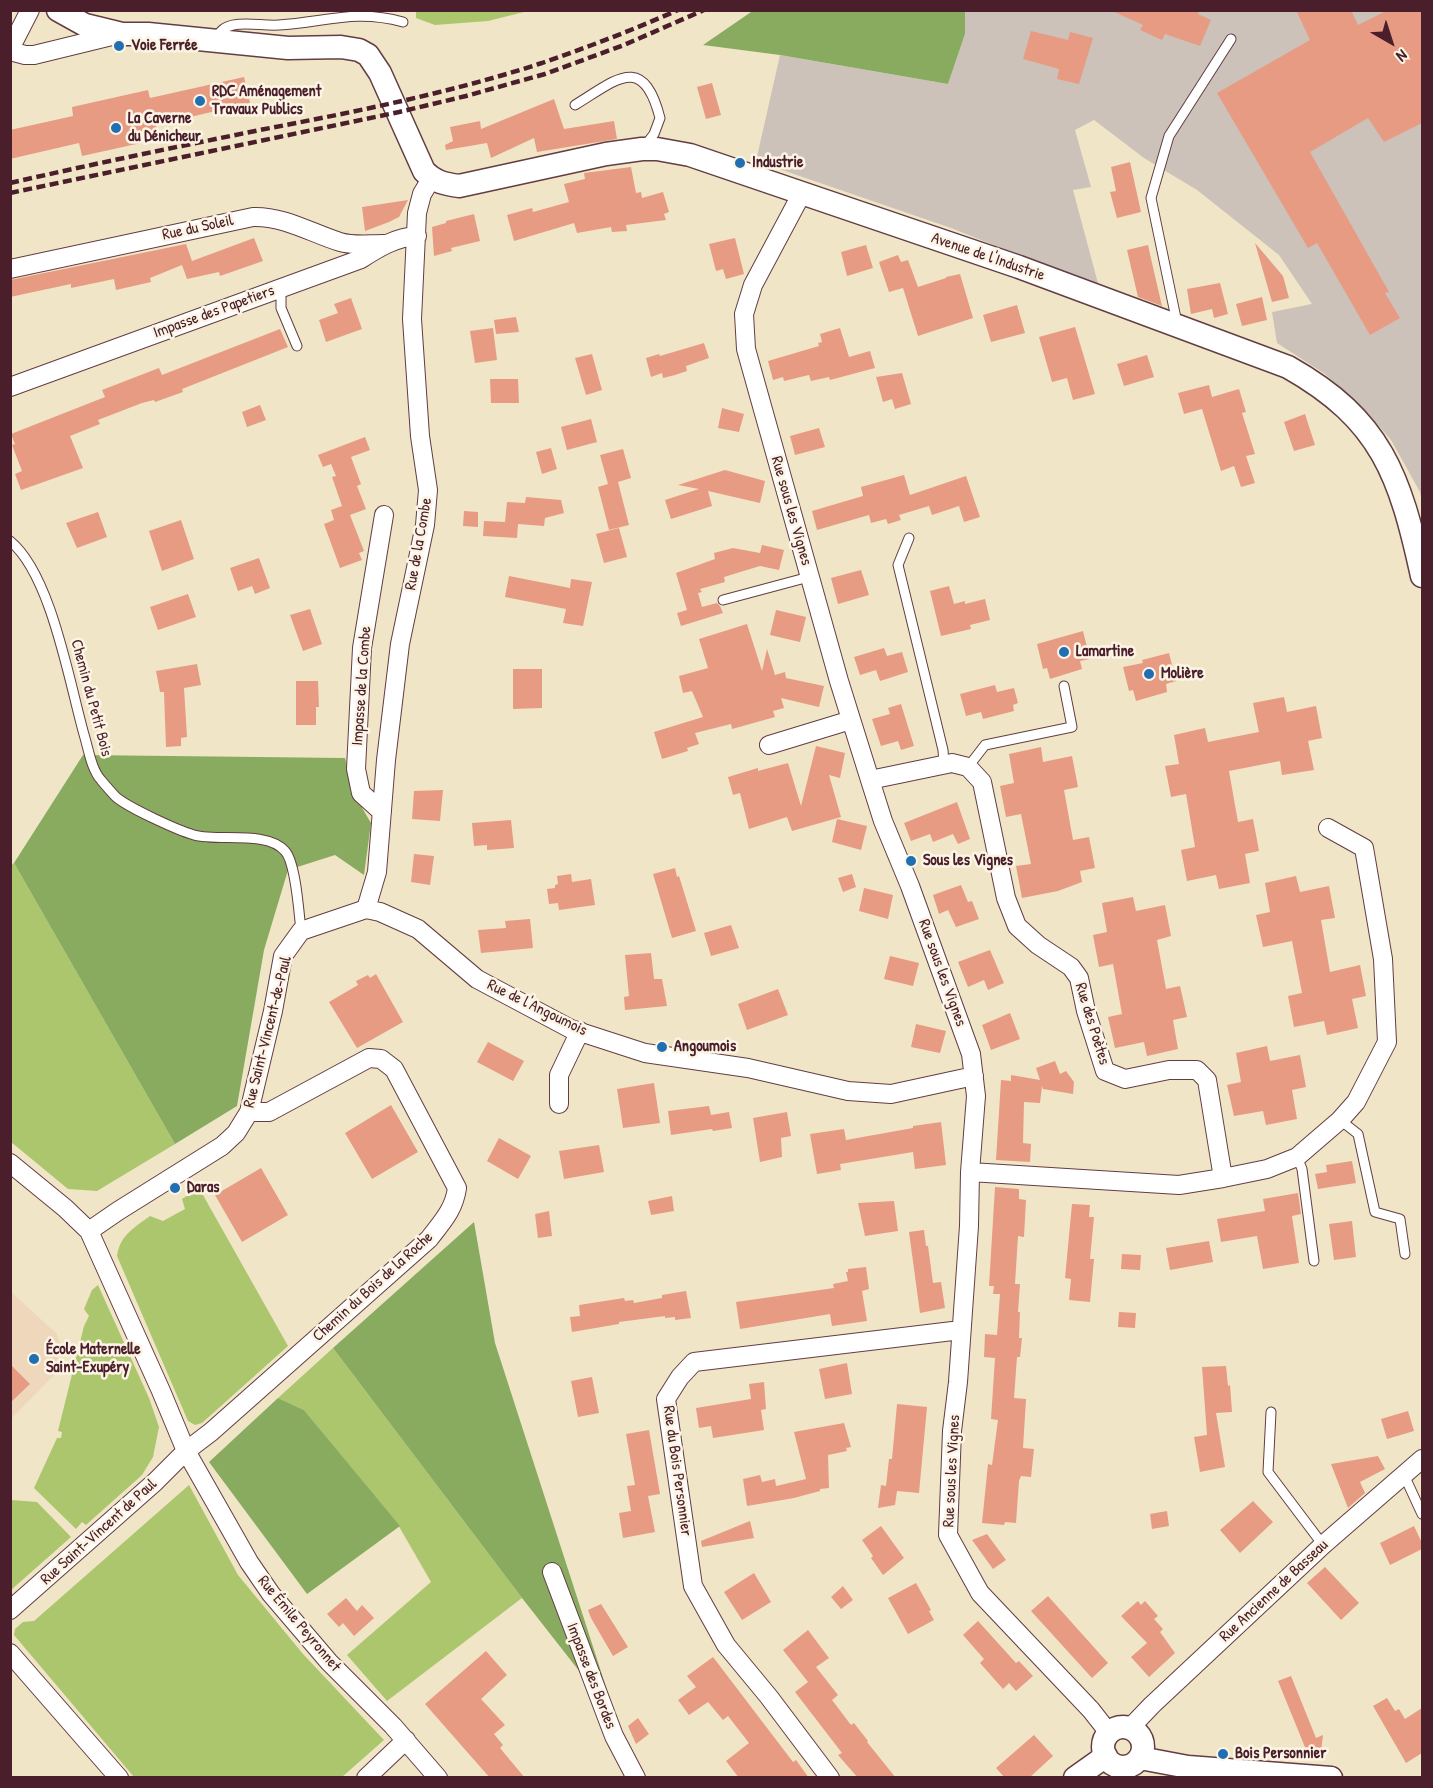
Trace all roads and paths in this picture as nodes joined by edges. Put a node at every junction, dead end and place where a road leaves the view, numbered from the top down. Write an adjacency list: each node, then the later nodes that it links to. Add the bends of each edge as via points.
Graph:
1 (25, 10): 4 (street)
2 (30, 10): 9 (street)
3 (58, 10): 6 (street, via 85,25)
4 (10, 20)
5 (403, 22): 8 (lane, via 375,15 352,15 280,25 235,24 219,32)
6 (122, 34): 8 (street); 9 (street, via 34,55)
7 (1231, 39): 18 (lane, via 1169,136 1151,198)
8 (214, 40): 12 (street, via 288,48 351,48 368,55)
9 (10, 50)
10 (575, 105): 11 (lane, via 616,80 640,79 648,86 660,118)
11 (642, 149): 12 (street, Avenue de l'Industrie, via 459,186); 13 (street, Avenue de l'Industrie, via 690,155)
12 (431, 179): 14 (street, Rue de la Combe, via 422,194)
13 (802, 193): 18 (street, Avenue de l'Industrie); 24 (street, Rue sous les Vignes, via 753,285 744,314 746,349)
14 (417, 236): 15 (street, Impasse des Papetiers); 33 (street, Rue de la Combe, via 412,319 428,490 425,525 400,644)
15 (384, 244): 16 (street, Rue du Soleil, via 342,243 266,216); 17 (street, Impasse des Papetiers, via 361,259)
16 (10, 269)
17 (281, 288): 19 (lane, via 281,308); 20 (street, Impasse des Papetiers)
18 (1178, 326): 25 (street, Avenue de l'Industrie, via 1288,367 1317,383 1345,406 1373,438 1396,479 1410,518)
19 (297, 346)
20 (10, 387)
21 (384, 515): 33 (street, Impasse de la Combe, via 362,648 356,769 361,793)
22 (909, 538): 30 (lane, via 898,565)
23 (10, 541): 36 (lane, Chemin du Petit Bois, via 33,572 56,624 97,775 117,798 195,836 275,843 291,863)
24 (809, 576): 26 (lane); 28 (street, Rue sous les Vignes)
25 (1422, 576)
26 (723, 600)
27 (1064, 686): 31 (lane, via 1072,727 984,746)
28 (851, 720): 29 (street); 32 (street, Rue sous les Vignes)
29 (769, 746)
30 (944, 765): 31 (street); 32 (street)
31 (968, 767): 45 (street, Rue des Poètes, via 982,782 1006,898 1017,926 1071,967 1078,978 1105,1071 1125,1079 1169,1070 1197,1070 1207,1080)
32 (870, 780): 38 (street, Rue sous les Vignes, via 951,996 971,1054)
33 (382, 812): 35 (street, Rue de la Combe, via 377,872)
34 (1328, 828): 41 (street, via 1364,848 1383,960 1387,1042 1356,1102)
35 (366, 909): 36 (street); 37 (street, Rue de l'Angoumois, via 418,929 477,979)
36 (301, 931): 40 (street, Rue Saint-Vincent-de-Paul, via 283,956)
37 (580, 1031): 38 (street, Rue de l'Angoumois, via 645,1053 748,1068 848,1091 891,1094); 39 (street, via 559,1075)
38 (974, 1076): 44 (street, Rue sous les Vignes)
39 (559, 1104)
40 (249, 1112): 46 (street, Rue Saint-Vincent-de-Paul, via 236,1134 222,1146); 51 (street, Chemin du Bois de la Roche, via 269,1112 369,1058 381,1059 394,1069 457,1188 455,1201 429,1239)
41 (1340, 1120): 42 (street); 47 (lane, via 1358,1134 1375,1212 1400,1219)
42 (1297, 1157): 45 (street, via 1267,1169); 48 (lane)
43 (10, 1163): 46 (street)
44 (970, 1172): 45 (street, via 1179,1185); 49 (street, Rue sous les Vignes)
45 (1223, 1178)
46 (89, 1231): 51 (street, Rue Émile Peyronnet)
47 (1405, 1254)
48 (1314, 1261)
49 (961, 1330): 59 (street, Rue sous les Vignes, via 948,1535 980,1593 1091,1710); 67 (street, Rue du Bois Personnier, via 694,1362 666,1398 693,1586 726,1645)
50 (1271, 1412): 55 (lane, via 1268,1472)
51 (186, 1451): 57 (street, Rue Saint-Vincent de Paul); 60 (street, Rue Émile Peyronnet, via 271,1594 329,1662)
52 (1422, 1459): 53 (street, Rue Ancienne de Basseau)
53 (1404, 1475): 54 (lane); 55 (street, Rue Ancienne de Basseau)
54 (1422, 1514)
55 (1323, 1545): 59 (street, Rue Ancienne de Basseau, via 1152,1705)
56 (552, 1572): 66 (street, Impasse des Bordes, via 614,1736)
57 (10, 1610)
58 (10, 1653): 63 (street)
59 (1119, 1731): 61 (street, via 1104,1745); 62 (street, via 1137,1733 1141,1738)
60 (406, 1740): 64 (street); 65 (street, Rue Émile Peyronnet)
61 (1106, 1756): 62 (street, via 1119,1767); 68 (street)
62 (1140, 1758): 69 (street, via 1188,1767)
63 (119, 1778)
64 (366, 1778)
65 (438, 1778)
66 (636, 1778)
67 (830, 1778)
68 (1076, 1778)
69 (1331, 1778)

